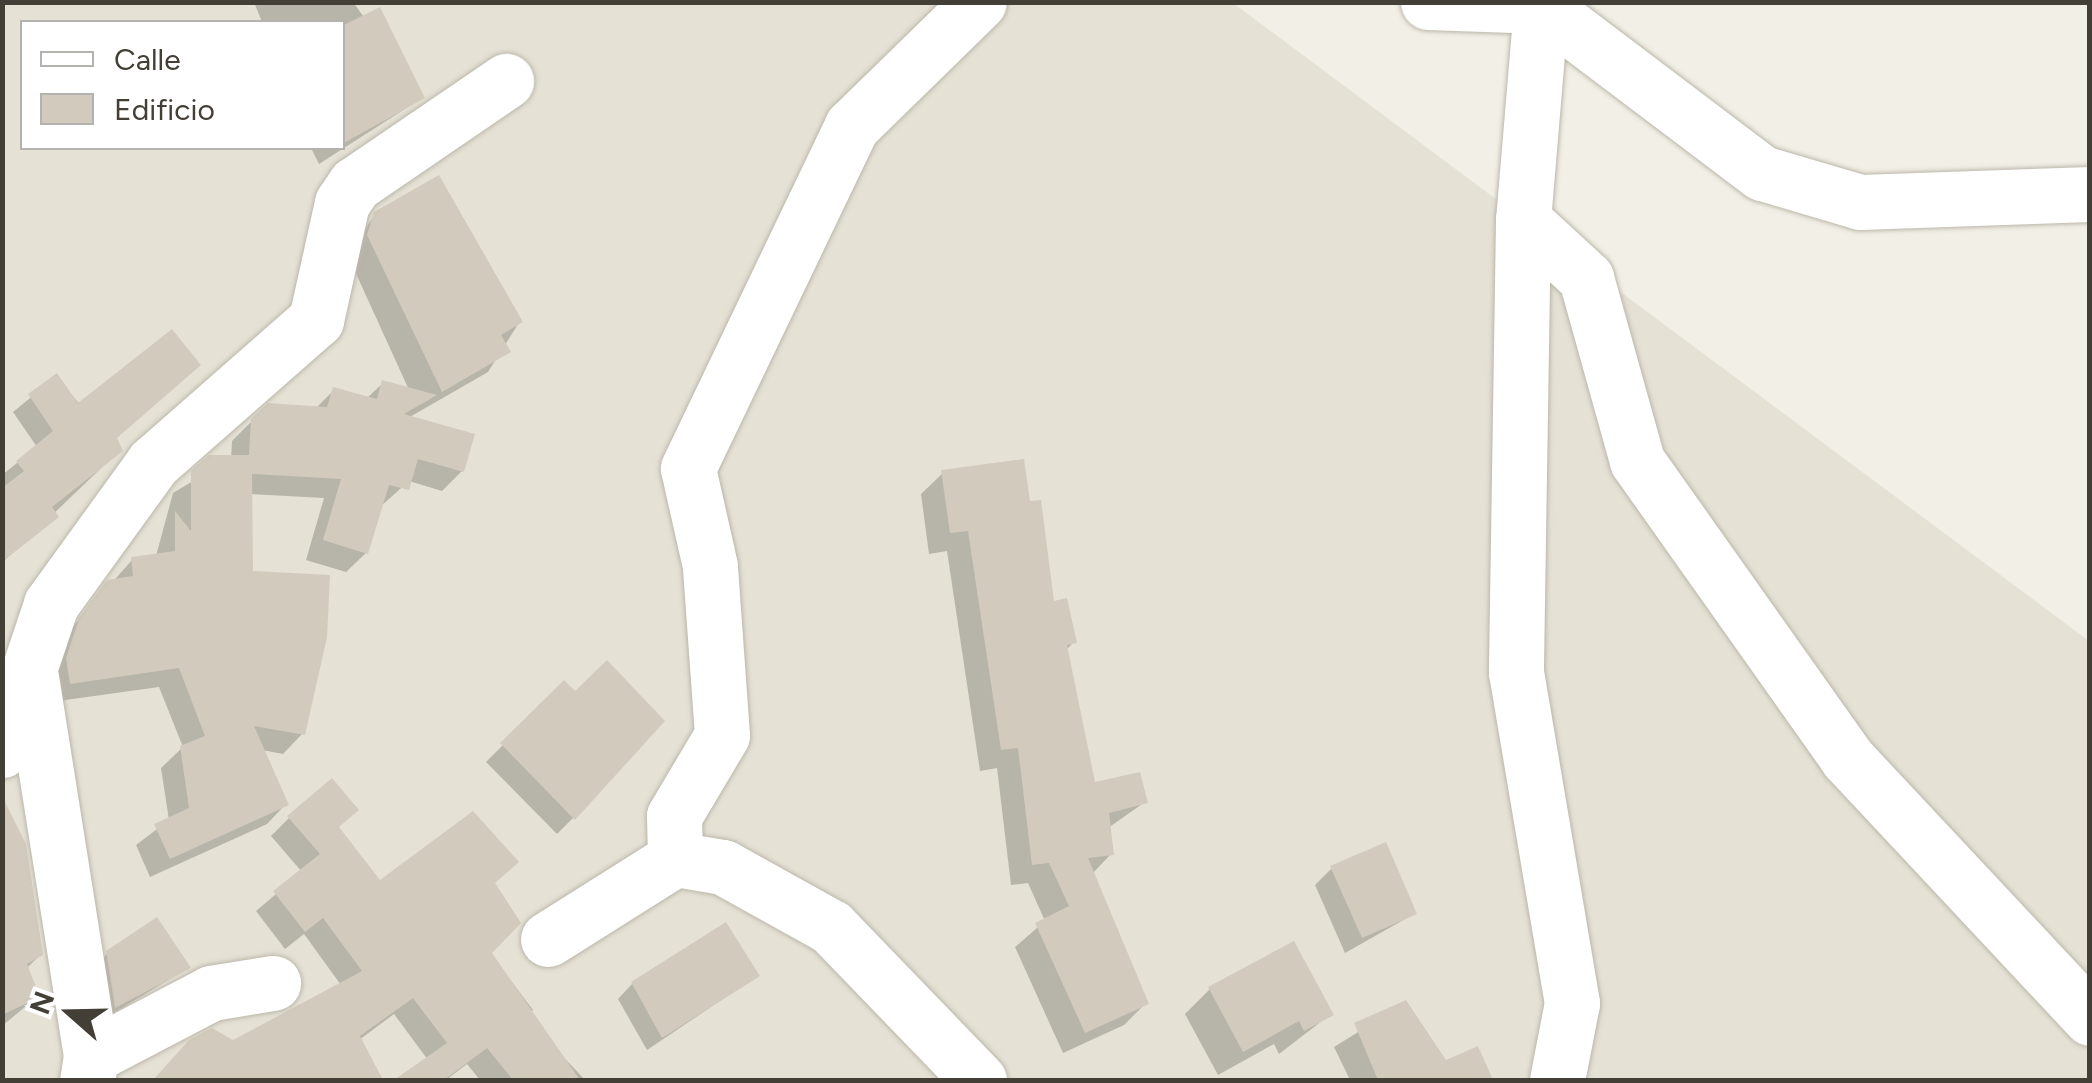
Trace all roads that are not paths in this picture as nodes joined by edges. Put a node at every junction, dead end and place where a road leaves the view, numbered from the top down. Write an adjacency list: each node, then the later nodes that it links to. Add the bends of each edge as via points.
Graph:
1 (979, 2): 9 (street, via 852,126 688,468 710,566 722,735 674,816)
2 (1428, 2): 3 (street)
3 (1541, 6): 5 (street, via 1762,173 1860,202); 6 (street)
4 (506, 81): 7 (street, via 355,184 342,204 316,320 153,463 51,604)
5 (2090, 194)
6 (1523, 220): 12 (street, via 1586,278 1636,461 1846,758); 15 (street, via 1516,672 1572,1002)
7 (18, 662): 8 (street); 13 (street)
8 (2, 750)
9 (674, 859): 10 (street); 14 (street, via 724,866 830,927)
10 (548, 939)
11 (273, 984): 13 (street, via 211,993)
12 (2090, 1018)
13 (89, 1068)
14 (979, 1080)
15 (1558, 1080)

